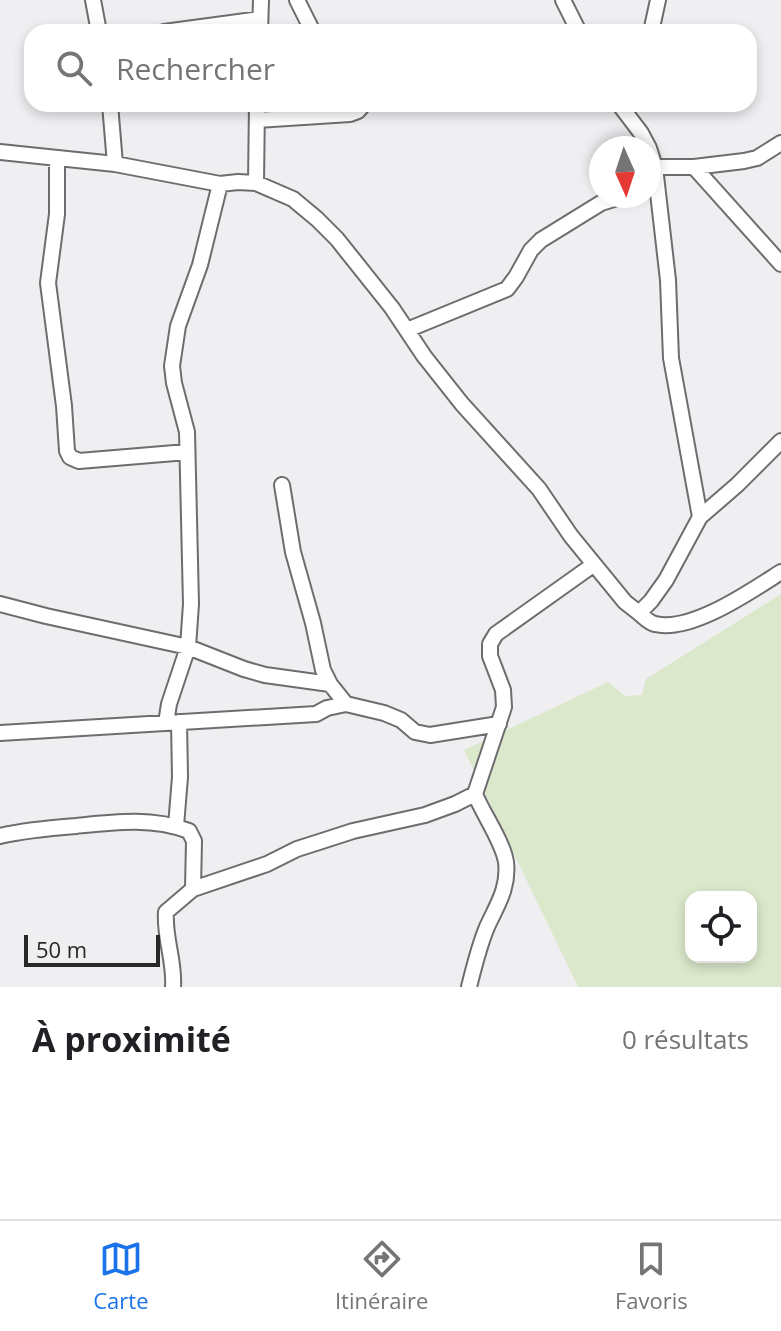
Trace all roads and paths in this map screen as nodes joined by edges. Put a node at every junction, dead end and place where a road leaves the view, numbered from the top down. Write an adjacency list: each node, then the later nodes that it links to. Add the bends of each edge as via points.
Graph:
1 (93, 0): 6 (street)
2 (261, 0): 7 (street)
3 (297, 0): 8 (street)
4 (563, 0): 9 (street)
5 (658, 0): 10 (street)
6 (98, 24)
7 (260, 24)
8 (309, 24)
9 (575, 24)
10 (653, 24)
11 (111, 112): 20 (street)
12 (257, 112): 15 (street)
13 (355, 112): 15 (street)
14 (625, 112): 16 (street)
15 (257, 120): 23 (street)
16 (643, 136)
17 (781, 143): 22 (street, via 757,158)
18 (0, 152): 19 (street)
19 (57, 158): 20 (street); 30 (street, via 57,214 48,283 67,451 79,461)
20 (115, 164): 24 (street)
21 (661, 167): 22 (street)
22 (694, 167): 27 (street)
23 (256, 183): 24 (street); 28 (street, via 293,199 317,219)
24 (220, 184): 30 (street, via 178,326 172,366)
25 (593, 208): 28 (street, via 541,240 507,289)
26 (656, 208): 32 (street, via 668,280 671,358)
27 (781, 264)
28 (407, 330): 33 (street, via 462,404 539,489)
29 (781, 441): 32 (street)
30 (187, 452): 37 (street)
31 (282, 485): 38 (street, via 293,552)
32 (700, 517): 36 (street, via 666,580)
33 (593, 565): 36 (street); 41 (street, via 496,634 490,644 503,690)
34 (781, 572): 36 (street, via 711,613 682,623 653,624)
35 (0, 604): 37 (street)
36 (639, 613)
37 (188, 647): 38 (street, via 265,675); 40 (street, via 169,704)
38 (330, 684): 39 (street)
39 (346, 704): 40 (street, via 316,714); 41 (street, via 384,713 430,735)
40 (173, 723): 42 (street); 44 (street, via 180,777)
41 (499, 724): 43 (street)
42 (0, 733)
43 (475, 794): 46 (street, via 425,815 297,849); 48 (street, via 506,862 503,894)
44 (176, 826): 45 (street, via 123,821); 46 (street, via 189,831 194,841)
45 (0, 836)
46 (193, 889): 47 (street, via 166,912)
47 (173, 987)
48 (469, 987)

